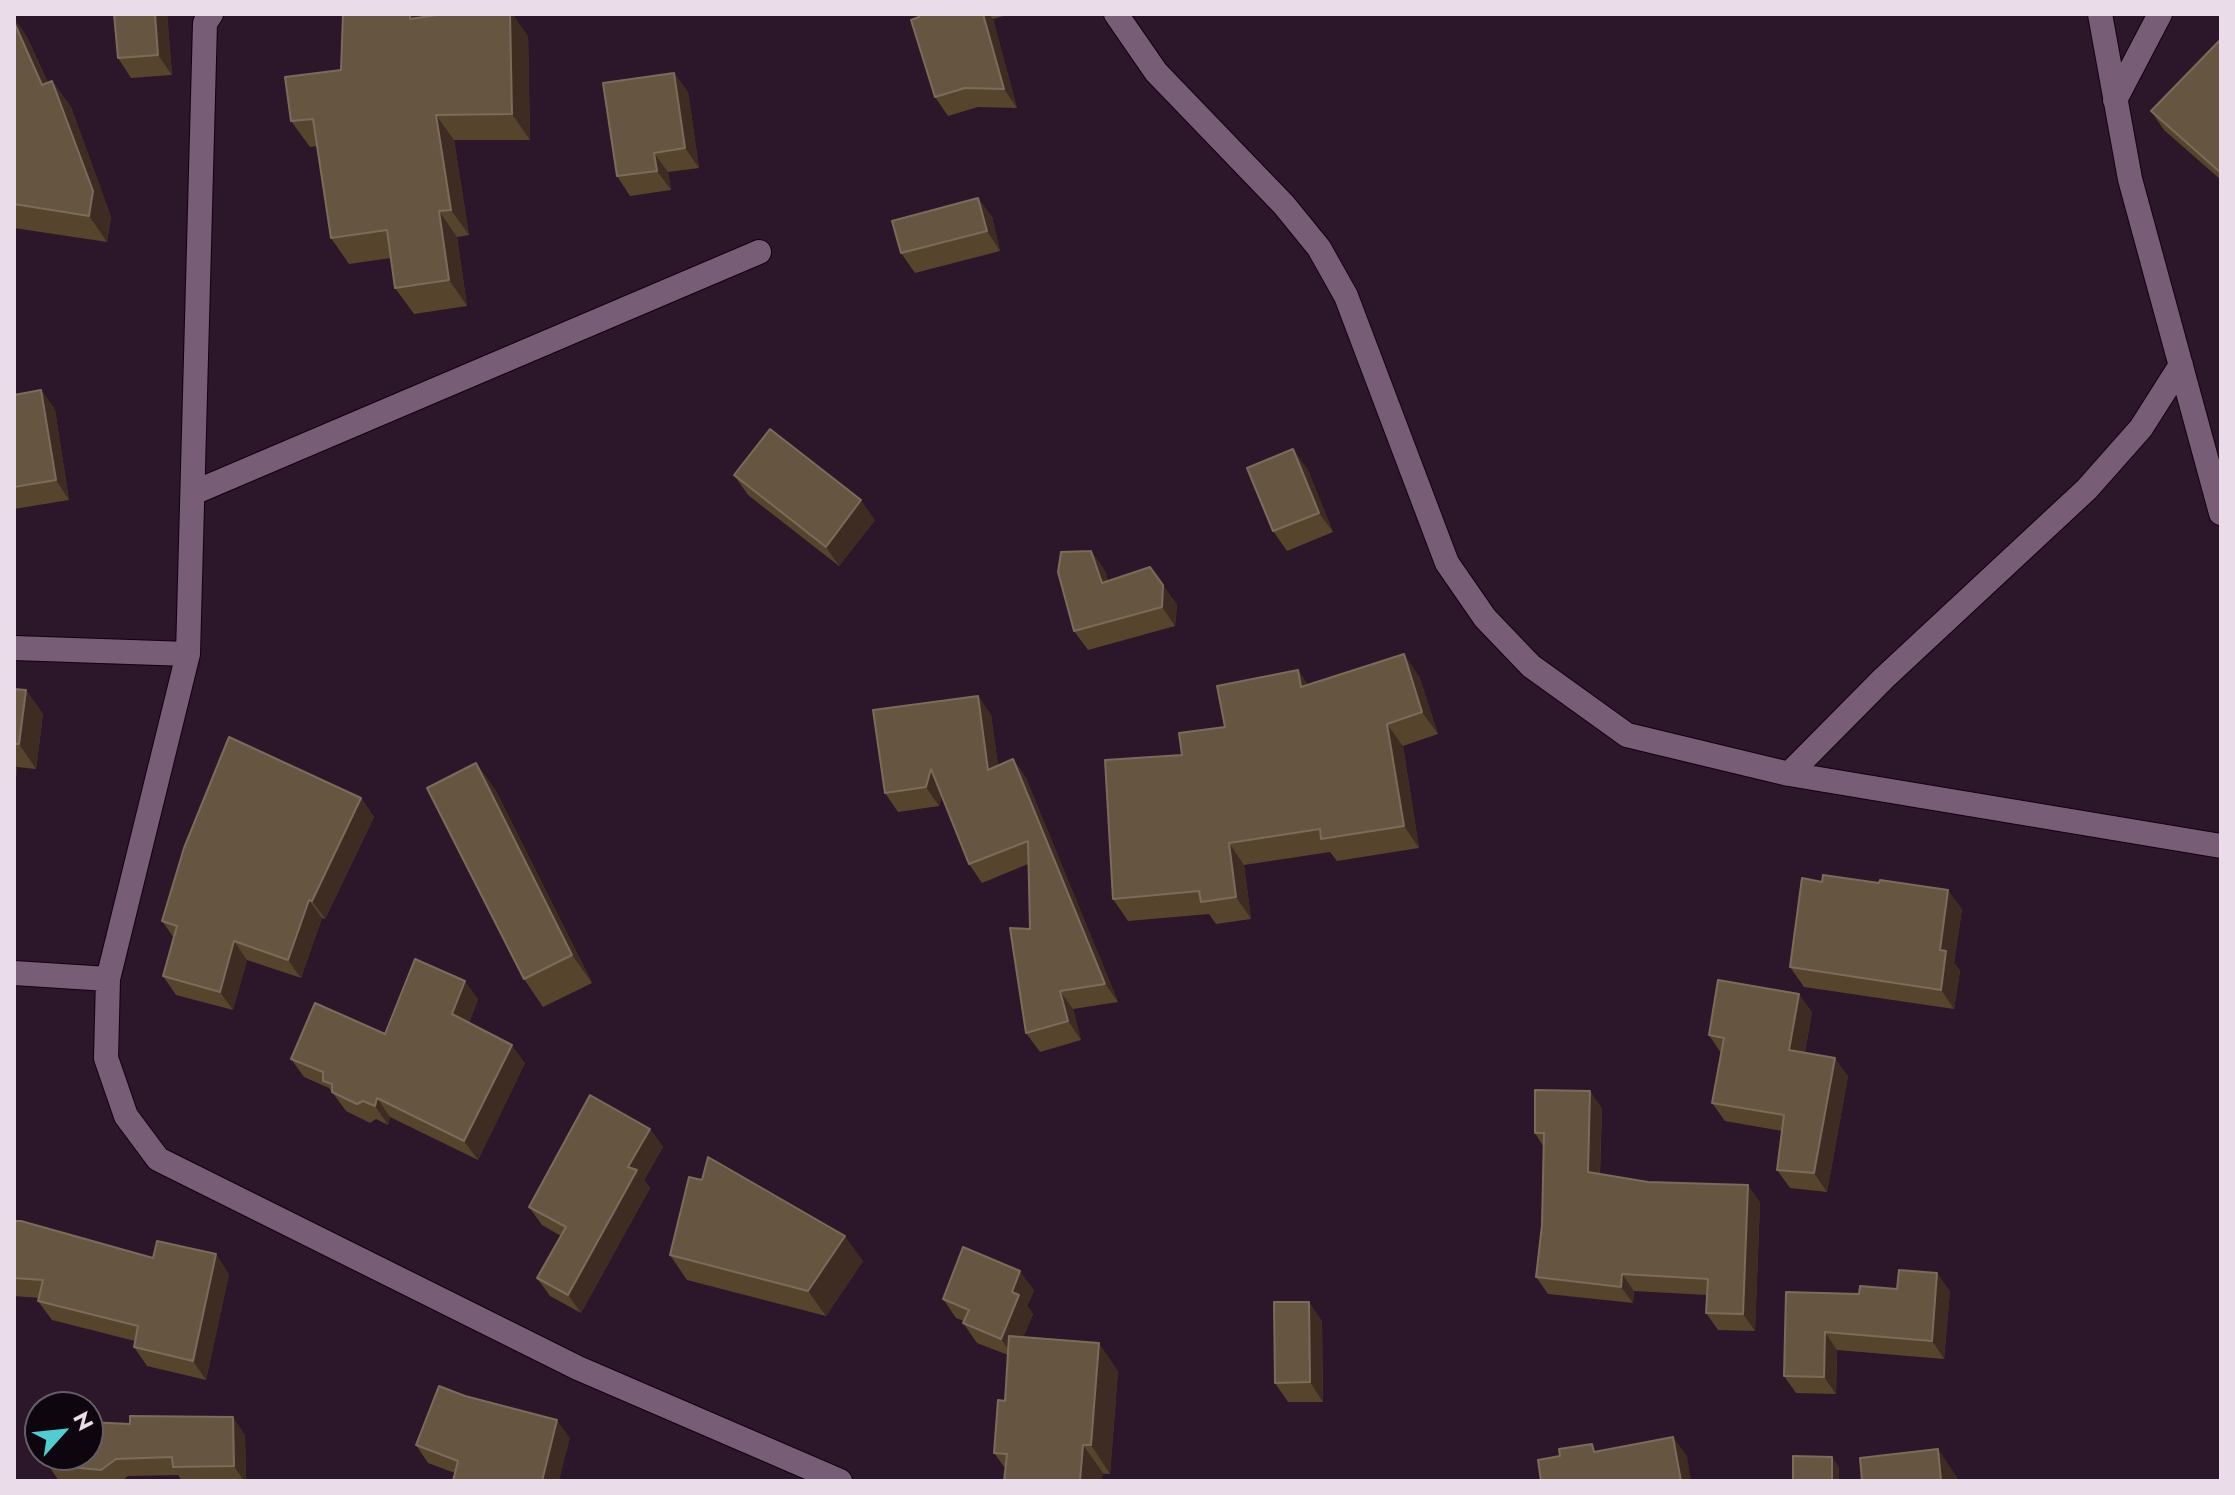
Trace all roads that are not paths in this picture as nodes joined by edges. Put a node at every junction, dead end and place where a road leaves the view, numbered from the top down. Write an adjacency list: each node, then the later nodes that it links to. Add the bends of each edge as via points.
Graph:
1 (211, 14): 8 (street, via 205,23)
2 (1116, 14): 12 (street, via 1156,72 1319,248 1346,296 1447,563 1485,618 1531,666 1627,735)
3 (2100, 14): 5 (street)
4 (2160, 14): 5 (street)
5 (2115, 100): 7 (street, via 2130,179)
6 (759, 252): 8 (street)
7 (2181, 365): 9 (street); 12 (street, via 2141,428 2087,489)
8 (193, 493): 11 (street)
9 (2221, 513)
10 (14, 648): 11 (street)
11 (188, 654): 15 (street)
12 (1789, 774): 13 (street)
13 (2221, 846)
14 (14, 973): 15 (street)
15 (108, 979): 16 (street, via 106,1058 126,1116 158,1159 578,1368)
16 (840, 1481)

